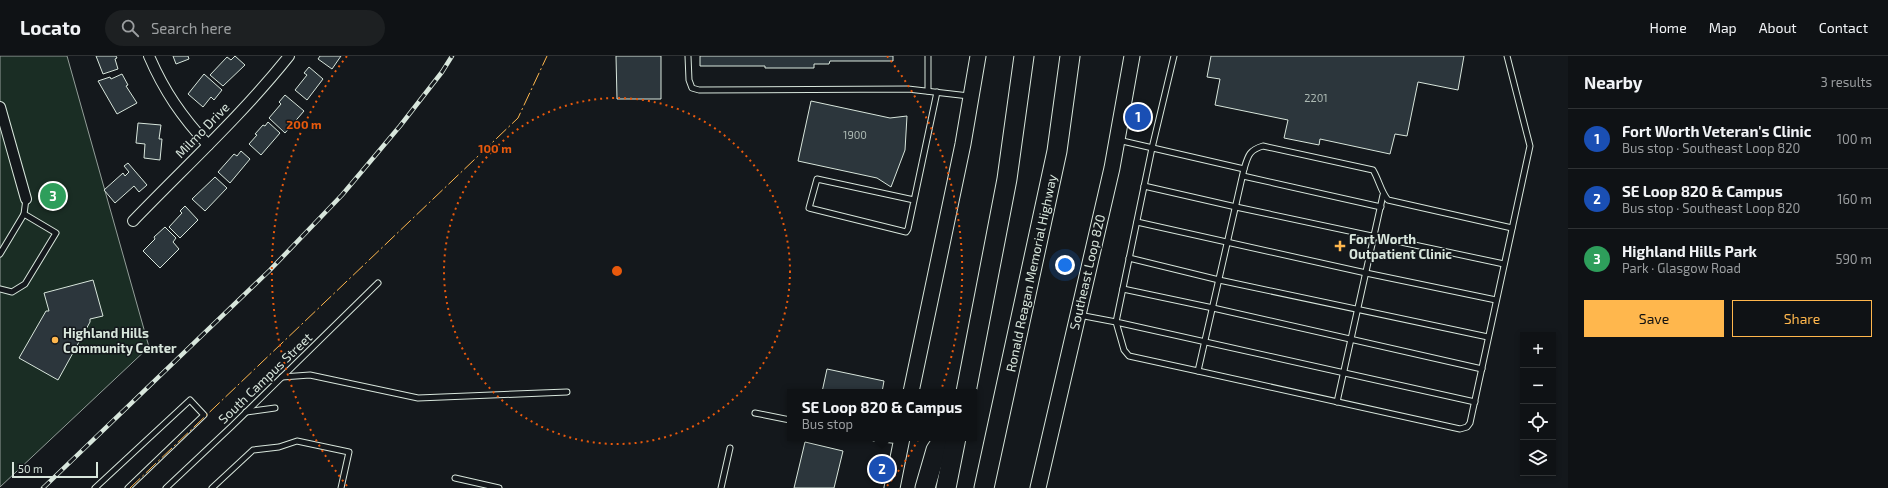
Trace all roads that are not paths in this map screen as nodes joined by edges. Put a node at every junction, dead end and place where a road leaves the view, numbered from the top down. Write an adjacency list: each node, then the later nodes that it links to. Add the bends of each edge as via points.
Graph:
1 (149, 56): 16 (street, via 160,83 189,124)
2 (288, 56): 16 (street, Milmo Drive)
3 (688, 56): 11 (lane, via 689,80 692,88 699,90)
4 (928, 56): 11 (lane)
5 (978, 56): 13 (main road)
6 (1024, 56): 53 (highway, via 1007,179)
7 (1070, 56): 76 (highway, Ronald Reagan Memorial Highway, via 1058,151)
8 (1132, 56): 15 (main road, Southeast Loop 820)
9 (1174, 56): 17 (lane)
10 (1507, 56): 29 (lane, via 1530,146)
11 (928, 91): 12 (lane)
12 (937, 92): 13 (lane); 23 (lane)
13 (970, 96): 52 (main road, via 963,144)
14 (0, 107): 22 (street)
15 (1117, 140): 17 (lane); 43 (main road, Southeast Loop 820)
16 (208, 145): 27 (street, Milmo Drive)
17 (1152, 148): 18 (lane); 20 (lane)
18 (1244, 169): 19 (lane); 21 (lane, via 1249,153 1263,146 1373,170 1380,181)
19 (1243, 176): 24 (lane); 25 (lane)
20 (1144, 186): 24 (lane); 28 (lane)
21 (1383, 195): 25 (lane); 29 (lane, via 1388,200)
22 (26, 199): 26 (lane)
23 (914, 200): 23 (lane, via 908,229 904,232 809,208 817,179)
24 (1236, 207): 30 (lane); 31 (lane)
25 (1381, 207): 30 (lane)
26 (24, 214): 32 (lane); 38 (lane, via 56,233 25,284 17,291)
27 (133, 221)
28 (1137, 222): 31 (lane); 33 (lane)
29 (1512, 228): 34 (lane)
30 (1374, 236): 34 (lane); 35 (lane)
31 (1228, 241): 35 (lane); 36 (lane)
32 (0, 254)
33 (1129, 258): 36 (lane); 39 (lane)
34 (1504, 264): 40 (lane)
35 (1366, 273): 40 (lane); 42 (lane)
36 (1219, 280): 41 (lane); 42 (lane)
37 (378, 283): 51 (lane, South Campus Street)
38 (0, 289)
39 (1123, 289): 41 (lane); 44 (lane)
40 (1496, 300): 45 (lane)
41 (1213, 308): 46 (lane); 47 (lane)
42 (1358, 308): 45 (lane); 46 (lane)
43 (1077, 315): 44 (lane); 77 (main road, Southeast Loop 820)
44 (1116, 322): 47 (lane); 49 (lane, via 1124,350 1129,356)
45 (1488, 337): 48 (lane)
46 (1351, 340): 48 (lane); 50 (lane)
47 (1205, 341): 49 (lane); 50 (lane)
48 (1482, 369): 56 (lane)
49 (1198, 371): 55 (lane)
50 (1344, 373): 55 (lane); 56 (lane)
51 (282, 377): 54 (lane, via 310,375 418,398); 58 (lane, South Campus Street)
52 (912, 389)
53 (967, 389)
54 (567, 392)
55 (1337, 402): 56 (lane, via 1460,429 1470,423)
56 (1475, 402)
57 (275, 408): 58 (lane)
58 (246, 412): 68 (lane, South Campus Street)
59 (755, 413): 60 (lane)
60 (787, 419)
61 (902, 441): 73 (main road)
62 (942, 441): 74 (highway, via 936,450)
63 (955, 441): 75 (highway)
64 (730, 448): 72 (lane)
65 (455, 478): 71 (lane)
66 (95, 488): 67 (lane, via 190,400 204,415)
67 (128, 488)
68 (166, 488)
69 (212, 488): 70 (lane, via 253,450 279,447 298,441 349,452)
70 (341, 488)
71 (499, 488)
72 (721, 488)
73 (892, 488)
74 (925, 488)
75 (946, 488)
76 (984, 488)
77 (1038, 488)

